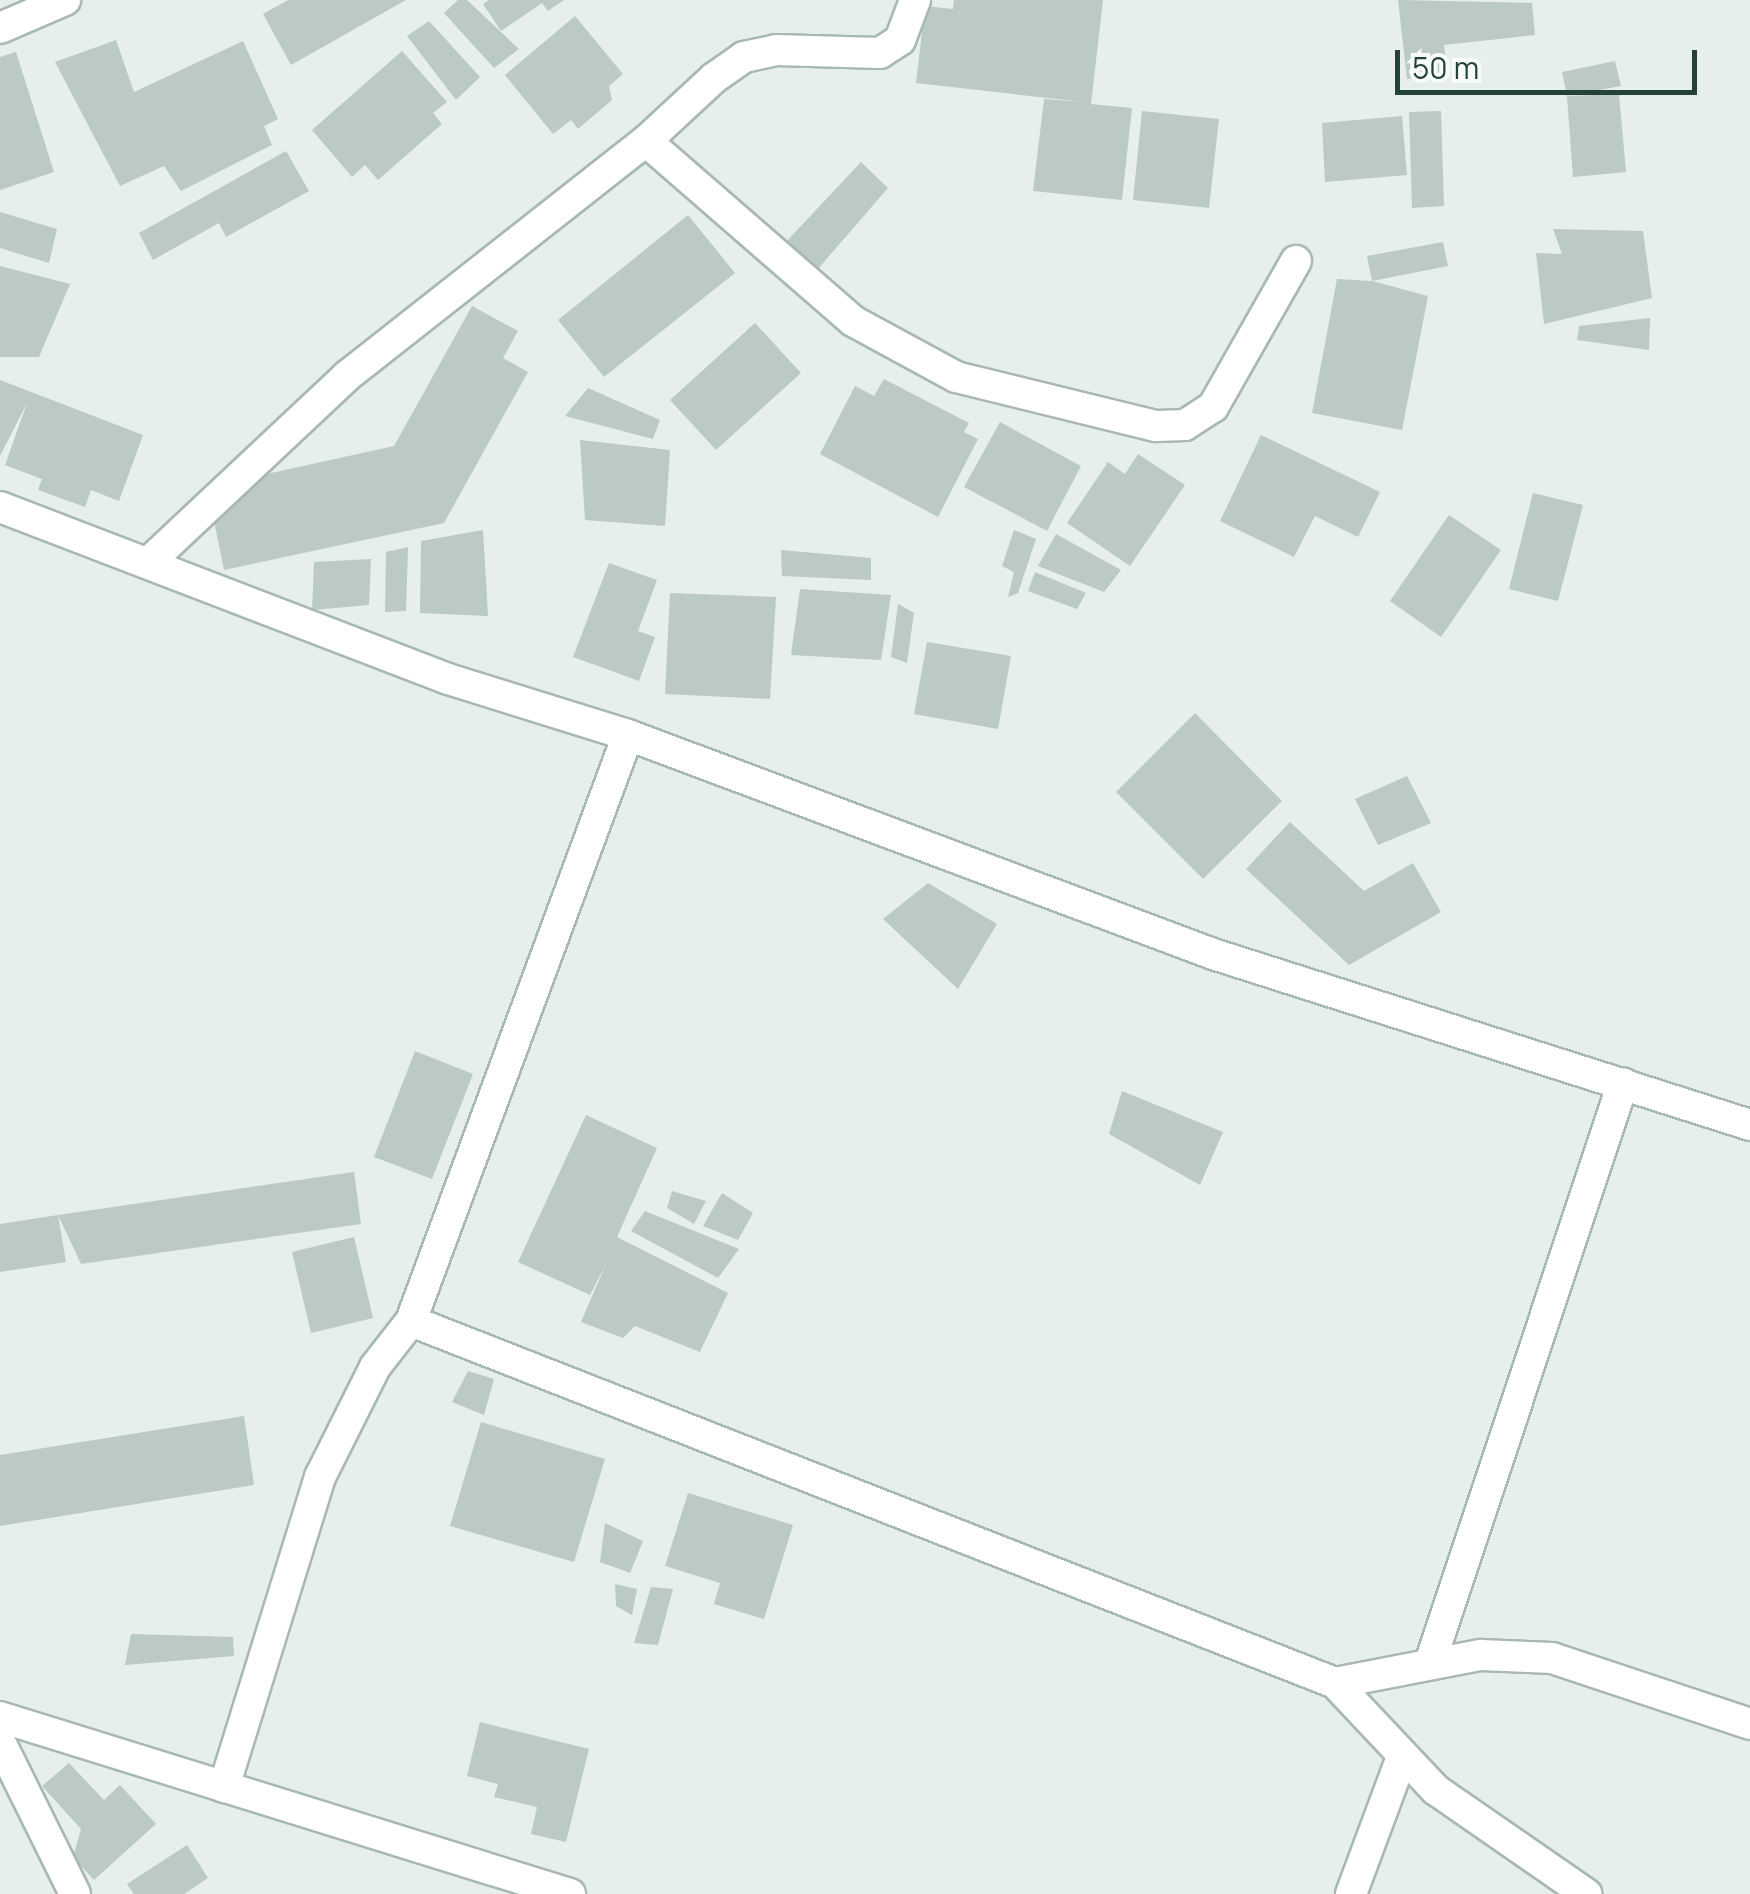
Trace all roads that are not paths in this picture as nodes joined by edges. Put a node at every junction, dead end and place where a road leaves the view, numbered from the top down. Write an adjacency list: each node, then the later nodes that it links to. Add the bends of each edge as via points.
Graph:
1 (65, 0): 3 (street)
2 (915, 0): 4 (street, via 900,40 880,53 744,56)
3 (0, 28)
4 (646, 142): 5 (street, via 853,321 956,377 1156,426 1184,425 1214,407); 7 (street, via 347,376)
5 (1296, 261)
6 (0, 507): 7 (street)
7 (148, 563): 8 (street, via 448,679)
8 (628, 735): 9 (street, via 1213,954); 11 (street)
9 (1622, 1083): 10 (street); 12 (street)
10 (1750, 1125)
11 (411, 1321): 13 (street); 18 (street, via 375,1367 320,1477)
12 (1430, 1663): 13 (street); 15 (street, via 1552,1658)
13 (1335, 1683): 17 (street)
14 (0, 1717): 18 (street)
15 (1750, 1724)
16 (0, 1742): 19 (street)
17 (1402, 1756): 21 (street); 22 (street, via 1436,1790)
18 (224, 1786): 20 (street)
19 (75, 1894)
20 (570, 1894)
21 (1351, 1894)
22 (1586, 1894)

